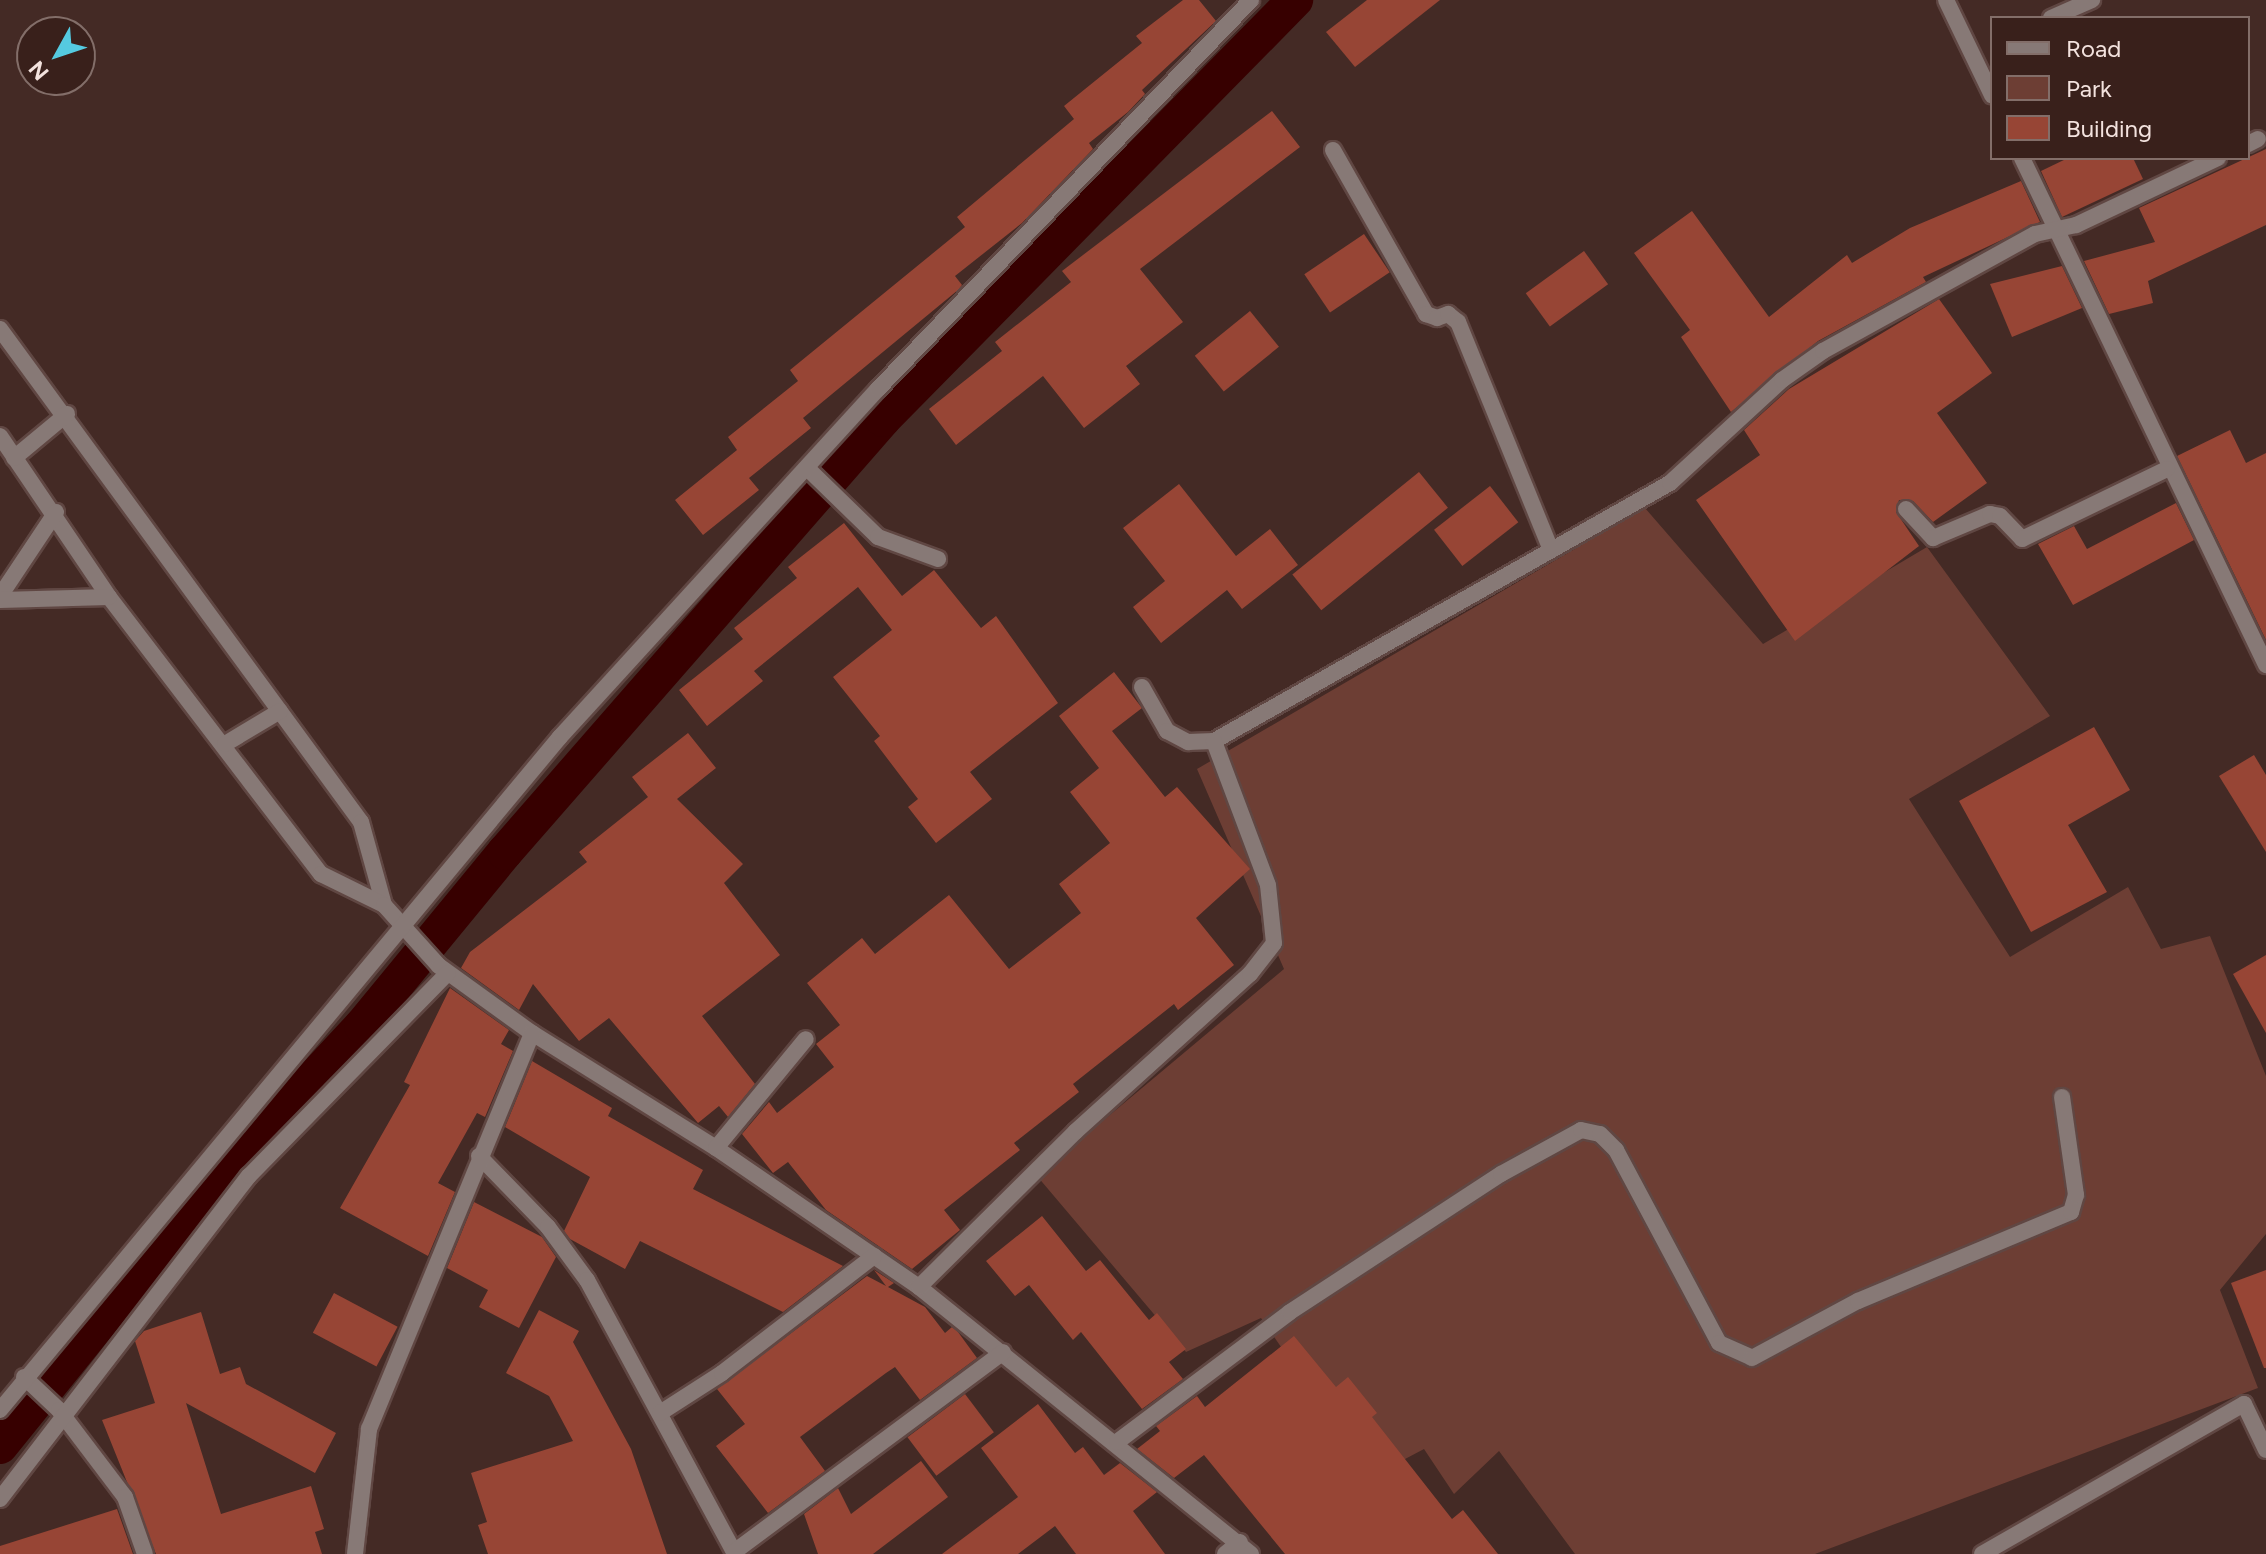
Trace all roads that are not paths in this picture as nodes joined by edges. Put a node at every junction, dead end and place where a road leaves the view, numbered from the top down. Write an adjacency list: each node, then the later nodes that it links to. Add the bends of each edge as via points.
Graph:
1 (1251, 0): 15 (street)
2 (1946, 0): 5 (street)
3 (2092, 0): 4 (street)
4 (2056, 16)
5 (1990, 91)
6 (1333, 150): 18 (street, via 1426,314 1448,314 1458,322)
7 (2023, 160): 9 (street)
8 (2214, 160): 9 (street, via 2076,225)
9 (2056, 228): 14 (street); 18 (street, via 2035,234 1823,351 1782,380 1670,483)
10 (0, 329): 11 (street)
11 (67, 414): 13 (street); 24 (street)
12 (0, 436): 13 (street)
13 (14, 458): 17 (street)
14 (2167, 469): 16 (street, via 2022,539 2000,516 1990,514 1933,538); 22 (street)
15 (811, 472): 19 (street, via 878,537); 28 (street, via 560,737)
16 (1906, 509)
17 (56, 512): 20 (street); 21 (street)
18 (1551, 550): 25 (street)
19 (938, 559)
20 (109, 597): 21 (street); 26 (street)
21 (0, 598)
22 (2266, 665)
23 (1142, 687): 25 (street, via 1167,731 1188,742)
24 (280, 711): 26 (street); 27 (street, via 361,822)
25 (1214, 741): 36 (street, via 1268,885 1274,943 1250,974 1075,1132)
26 (225, 744): 27 (street, via 268,810 321,874)
27 (384, 905): 28 (street)
28 (409, 935): 29 (street); 38 (street)
29 (443, 970): 30 (street); 41 (street, via 249,1176)
30 (532, 1033): 33 (street); 34 (street)
31 (806, 1039): 33 (street)
32 (2062, 1097): 42 (street, via 2076,1195 2071,1212 1858,1301 1752,1358 1719,1343 1616,1150 1600,1134 1581,1130 1501,1174 1290,1312)
33 (716, 1148): 35 (street)
34 (482, 1160): 40 (street, via 587,1280); 48 (street, via 369,1429)
35 (874, 1256): 36 (street); 40 (street, via 722,1373)
36 (919, 1287): 37 (street)
37 (1003, 1352): 42 (street); 46 (street)
38 (29, 1380): 39 (street); 41 (street)
39 (0, 1410)
40 (660, 1413): 46 (street)
41 (62, 1414): 44 (street); 47 (street, via 125,1497)
42 (1117, 1442): 45 (street)
43 (2266, 1450): 50 (street, via 2244,1404)
44 (0, 1499)
45 (1245, 1548): 49 (street)
46 (734, 1553)
47 (145, 1554)
48 (355, 1554)
49 (1225, 1554)
50 (1982, 1554)

